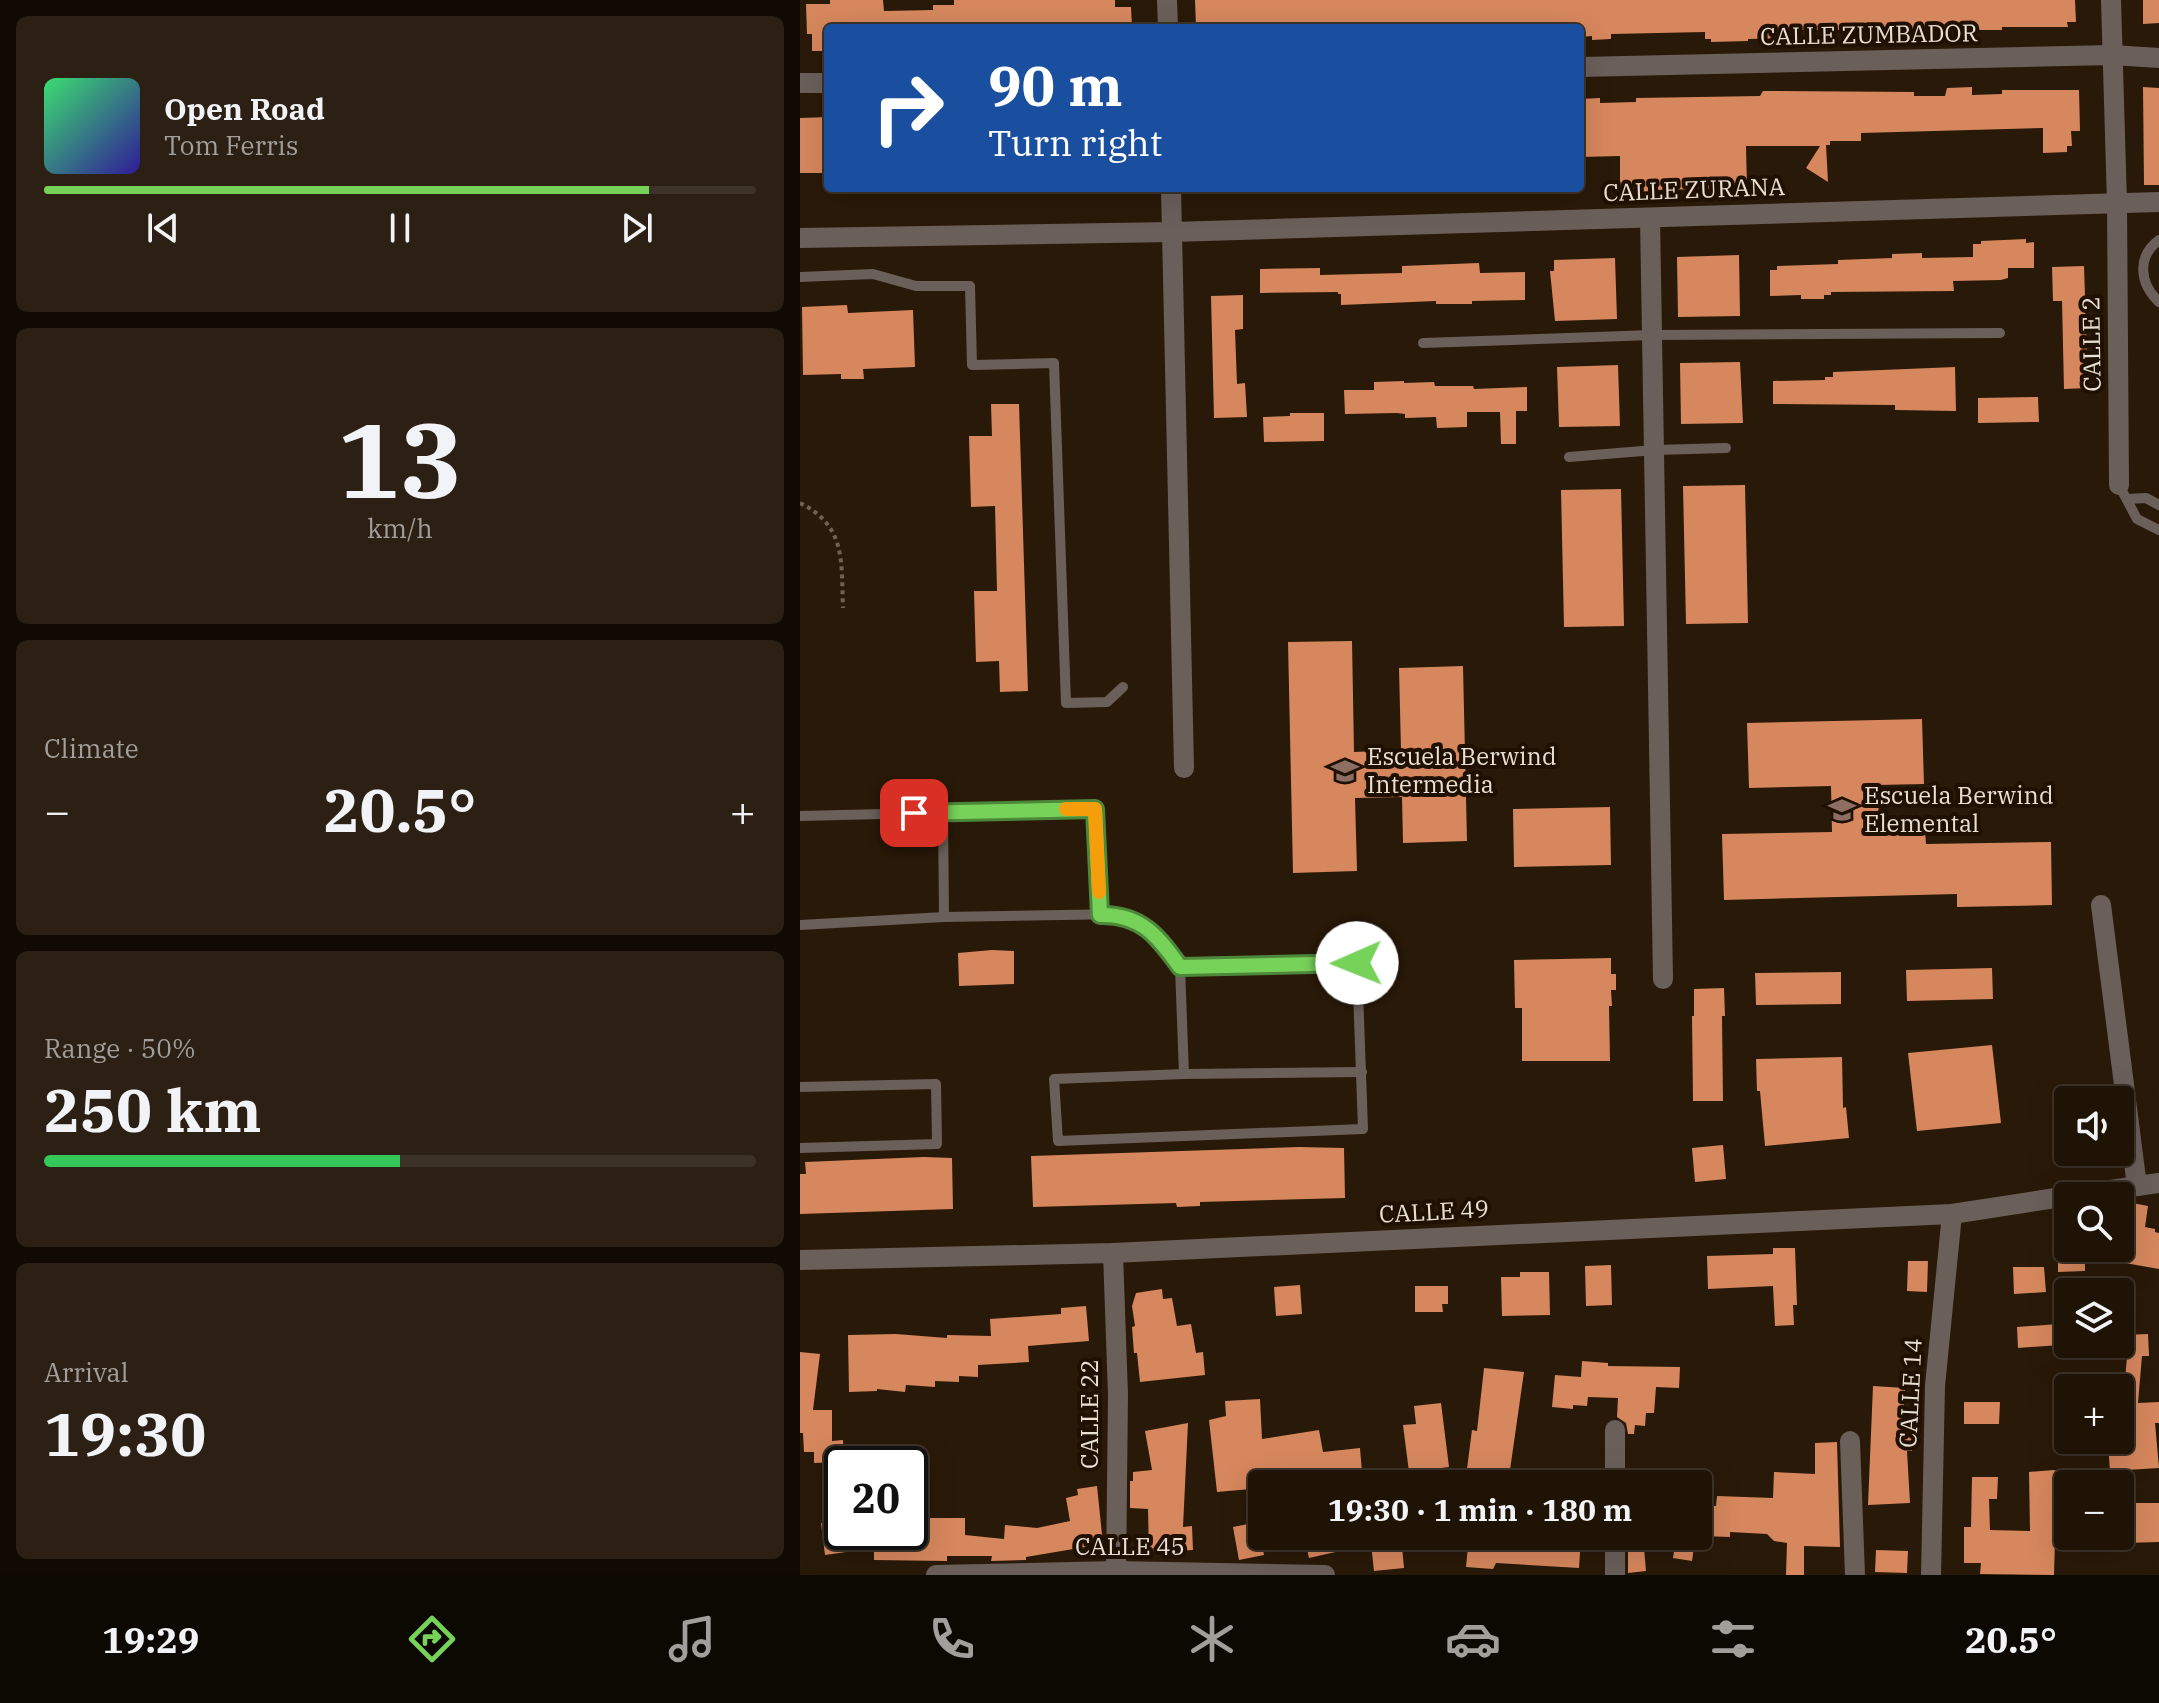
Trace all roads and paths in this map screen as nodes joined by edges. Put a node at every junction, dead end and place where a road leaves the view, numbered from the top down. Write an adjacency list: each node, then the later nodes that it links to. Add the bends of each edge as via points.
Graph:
1 (1167, 0): 3 (street)
2 (2111, 0): 4 (street, CALLE 2)
3 (1168, 24)
4 (2112, 55): 5 (street, CALLE ZUMBADOR); 6 (street, CALLE ZUMBADOR); 11 (street, CALLE 2)
5 (2159, 58)
6 (1584, 67)
7 (800, 83): 8 (street)
8 (824, 83)
9 (1171, 192): 13 (street)
10 (2159, 202): 11 (street, CALLE ZURANA)
11 (2117, 203): 12 (street, CALLE ZURANA); 24 (street, CALLE 2)
12 (1650, 218): 13 (street, CALLE ZURANA); 19 (street)
13 (1172, 230): 14 (street, CALLE ZURANA); 30 (street)
14 (800, 238)
15 (2159, 240): 17 (lane, via 2142,267 2150,294)
16 (800, 277): 29 (lane, via 873,274 916,286 970,286 972,365 1054,363 1066,703 1107,702)
17 (2159, 302)
18 (2000, 333): 19 (lane)
19 (1653, 335): 20 (lane); 22 (street)
20 (1423, 343)
21 (1726, 448): 22 (lane)
22 (1655, 450): 23 (lane); 38 (street)
23 (1569, 457)
24 (2123, 492): 26 (lane); 27 (lane, via 2137,519)
25 (800, 503): 28 (path, via 830,526 840,544)
26 (2159, 505)
27 (2159, 530)
28 (843, 608)
29 (1123, 687)
30 (1184, 768)
31 (943, 812): 32 (lane); 34 (lane, via 1095,809); 35 (lane)
32 (800, 816)
33 (2101, 905): 45 (street)
34 (1100, 915): 35 (lane); 37 (lane, via 1123,914 1161,939)
35 (944, 917): 36 (lane)
36 (800, 925)
37 (1180, 967): 39 (lane, via 1357,963); 40 (lane)
38 (1663, 979)
39 (1362, 1072): 40 (lane); 40 (lane, via 1363,1129 1058,1141 1054,1079)
40 (1184, 1074)
41 (800, 1087): 42 (lane, via 936,1084 937,1144)
42 (800, 1148)
43 (2159, 1183): 45 (street, CALLE 49)
44 (2134, 1186): 45 (street, CALLE 49)
45 (2137, 1186)
46 (2054, 1198): 47 (street, CALLE 49)
47 (1952, 1214): 48 (street, CALLE 49); 59 (street, CALLE 14, via 1935,1386)
48 (1113, 1253): 49 (street, CALLE 49); 54 (street, CALLE 22)
49 (800, 1260)
50 (1615, 1430): 52 (street)
51 (1850, 1441): 58 (street)
52 (1615, 1470)
53 (1615, 1550): 57 (street)
54 (1116, 1573): 55 (street, CALLE 45); 56 (street, CALLE 45)
55 (936, 1575)
56 (1325, 1575)
57 (1615, 1575)
58 (1855, 1575)
59 (1931, 1575)

